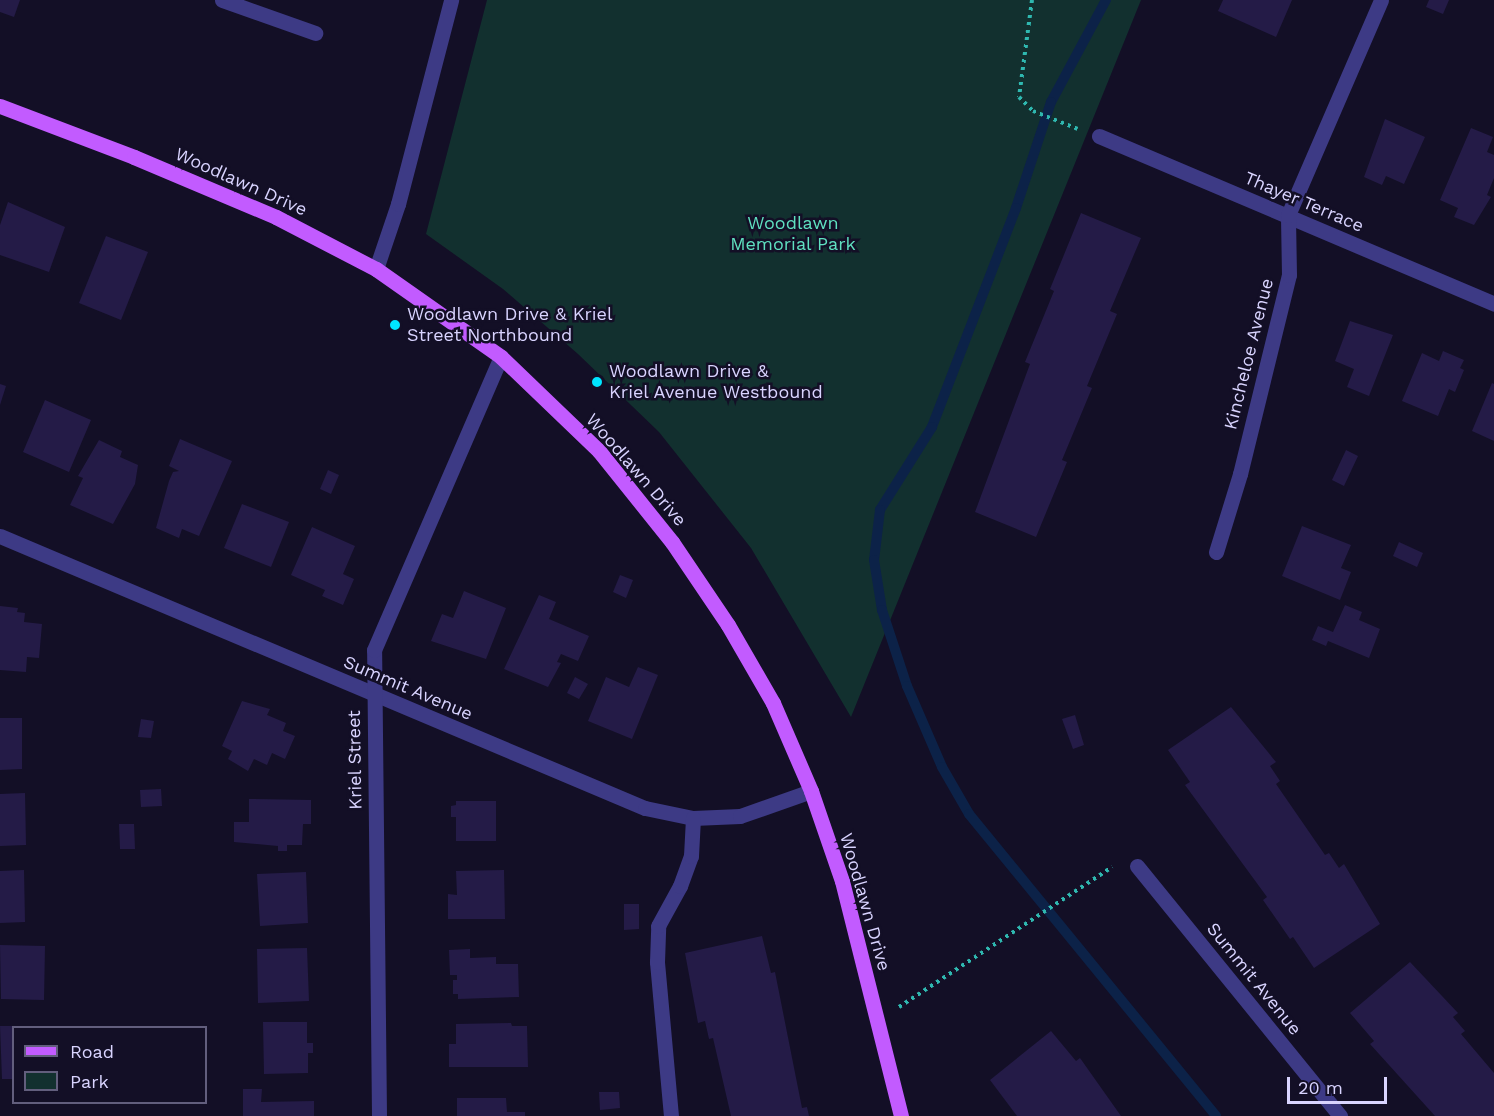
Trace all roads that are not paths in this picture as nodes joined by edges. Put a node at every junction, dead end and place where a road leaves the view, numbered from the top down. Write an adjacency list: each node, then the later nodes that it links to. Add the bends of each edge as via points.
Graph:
1 (222, 0): 4 (street)
2 (451, 0): 8 (street, via 398,204)
3 (1382, 0): 7 (street, Kincheloe Avenue)
4 (315, 33)
5 (0, 106): 8 (main road, Woodlawn Drive, via 276,217)
6 (1099, 136): 7 (street, Thayer Terrace)
7 (1288, 215): 9 (street, Thayer Terrace); 12 (street, Kincheloe Avenue, via 1289,275 1240,474)
8 (376, 269): 10 (main road, Woodlawn Drive)
9 (1494, 304)
10 (501, 357): 13 (street, Kriel Street, via 374,650); 14 (main road, Woodlawn Drive, via 599,451 672,542 728,625 773,703)
11 (0, 536): 13 (street, Summit Avenue)
12 (1216, 552)
13 (374, 696): 15 (street, Summit Avenue, via 645,808); 17 (street, Kriel Street)
14 (811, 792): 15 (street, Summit Avenue, via 740,816); 19 (main road, Woodlawn Drive, via 842,881)
15 (693, 818): 18 (street, via 691,855 680,886 658,926 657,962)
16 (1137, 866): 20 (street, Summit Avenue)
17 (379, 1116)
18 (671, 1116)
19 (901, 1116)
20 (1340, 1116)

